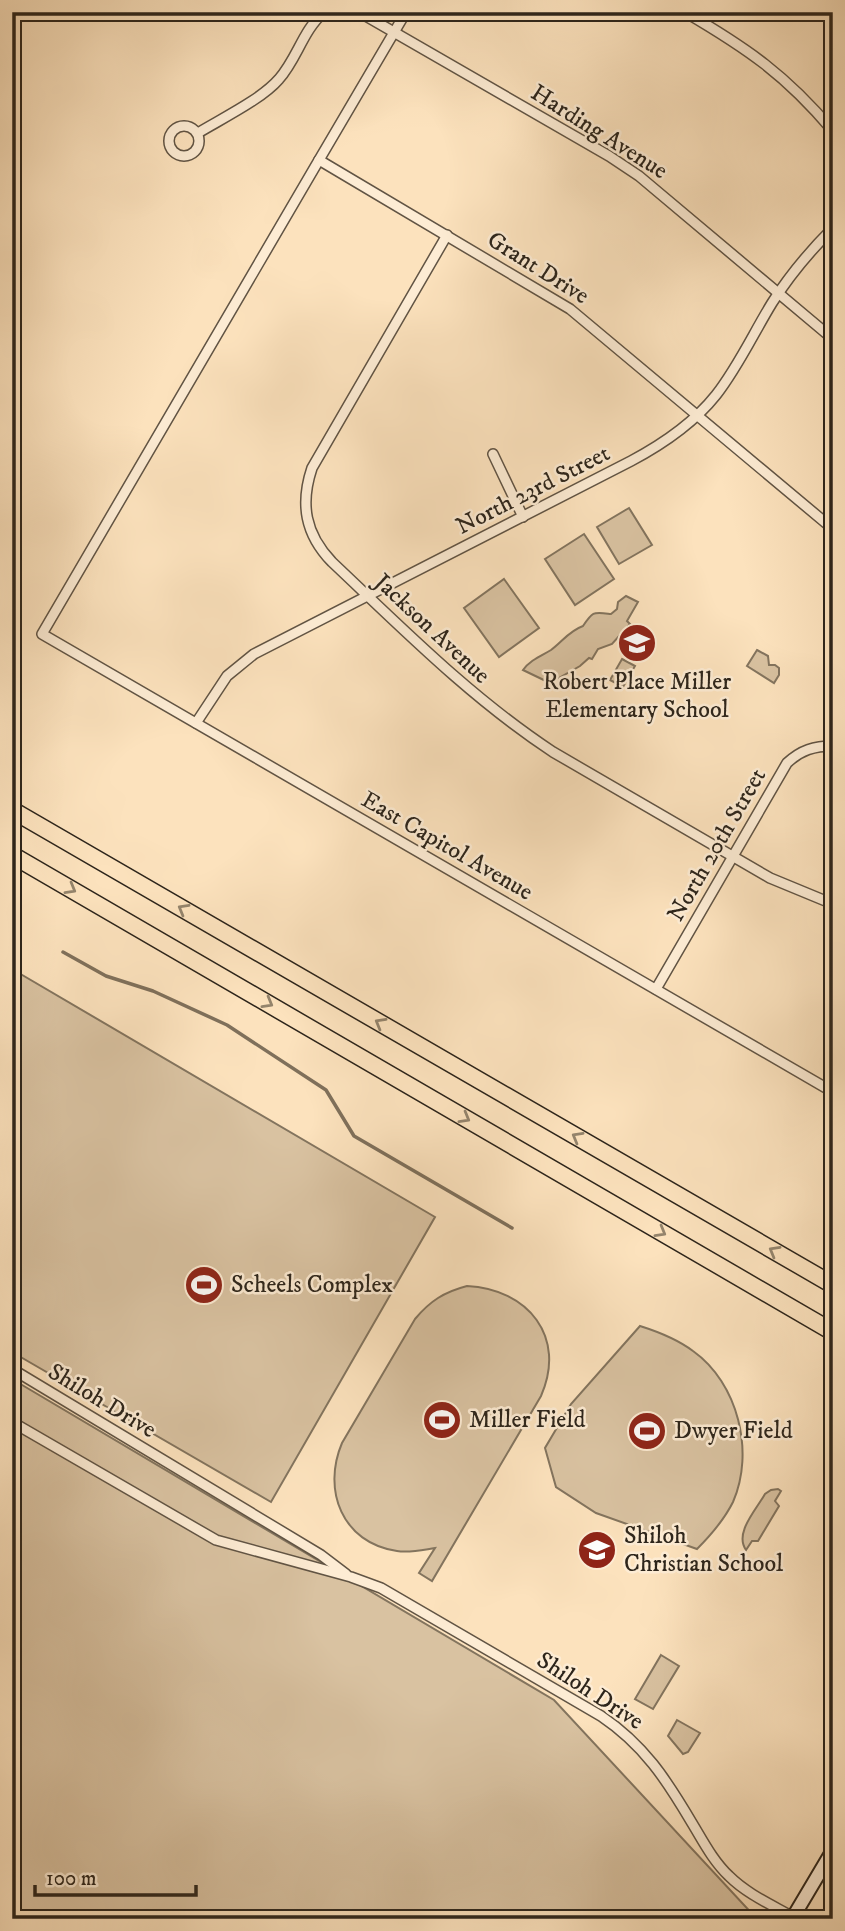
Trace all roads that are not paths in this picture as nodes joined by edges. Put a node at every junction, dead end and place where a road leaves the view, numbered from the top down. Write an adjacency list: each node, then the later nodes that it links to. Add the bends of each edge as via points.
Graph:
1 (324, 12): 7 (street, via 274,85)
2 (359, 12): 5 (street, Harding Avenue)
3 (406, 12): 5 (street)
4 (685, 12): 6 (street, via 769,65)
5 (394, 32): 8 (street); 11 (street, Harding Avenue, via 631,171)
6 (833, 131)
7 (198, 133)
8 (318, 160): 10 (street, Grant Drive); 18 (street, East Capitol Avenue, via 42,634)
9 (833, 228): 11 (street, North 23rd Street)
10 (447, 235): 13 (street, Grant Drive, via 570,309); 17 (street, Jackson Avenue, via 308,481 305,509 311,533 324,554)
11 (779, 293): 12 (street, Harding Avenue); 13 (street, North 23rd Street, via 729,377)
12 (833, 339)
13 (697, 415): 15 (street, North 23rd Street, via 650,451); 16 (street, Grant Drive)
14 (493, 454): 15 (street)
15 (523, 517): 17 (street, North 23rd Street)
16 (833, 529)
17 (368, 596): 18 (street, North 23rd Street, via 244,660 220,684); 22 (street, Jackson Avenue, via 459,682 513,725)
18 (196, 723): 24 (street, East Capitol Avenue)
19 (833, 747): 22 (street, North 20th Street, via 802,751 787,763)
20 (12, 810): 26 (highway, one-way to 20)
21 (12, 855): 27 (highway, one-way to 27)
22 (733, 857): 23 (street, Jackson Avenue); 24 (street, North 20th Street)
23 (833, 904)
24 (656, 989): 25 (street, East Capitol Avenue)
25 (833, 1092)
26 (833, 1285)
27 (833, 1332)
28 (12, 1369): 30 (street, Shiloh Drive)
29 (12, 1422): 30 (street, Shiloh Drive, via 216,1540)
30 (351, 1577): 32 (street, Shiloh Drive, via 400,1598 616,1727 663,1775 728,1875)
31 (833, 1850): 32 (street)
32 (793, 1918)

